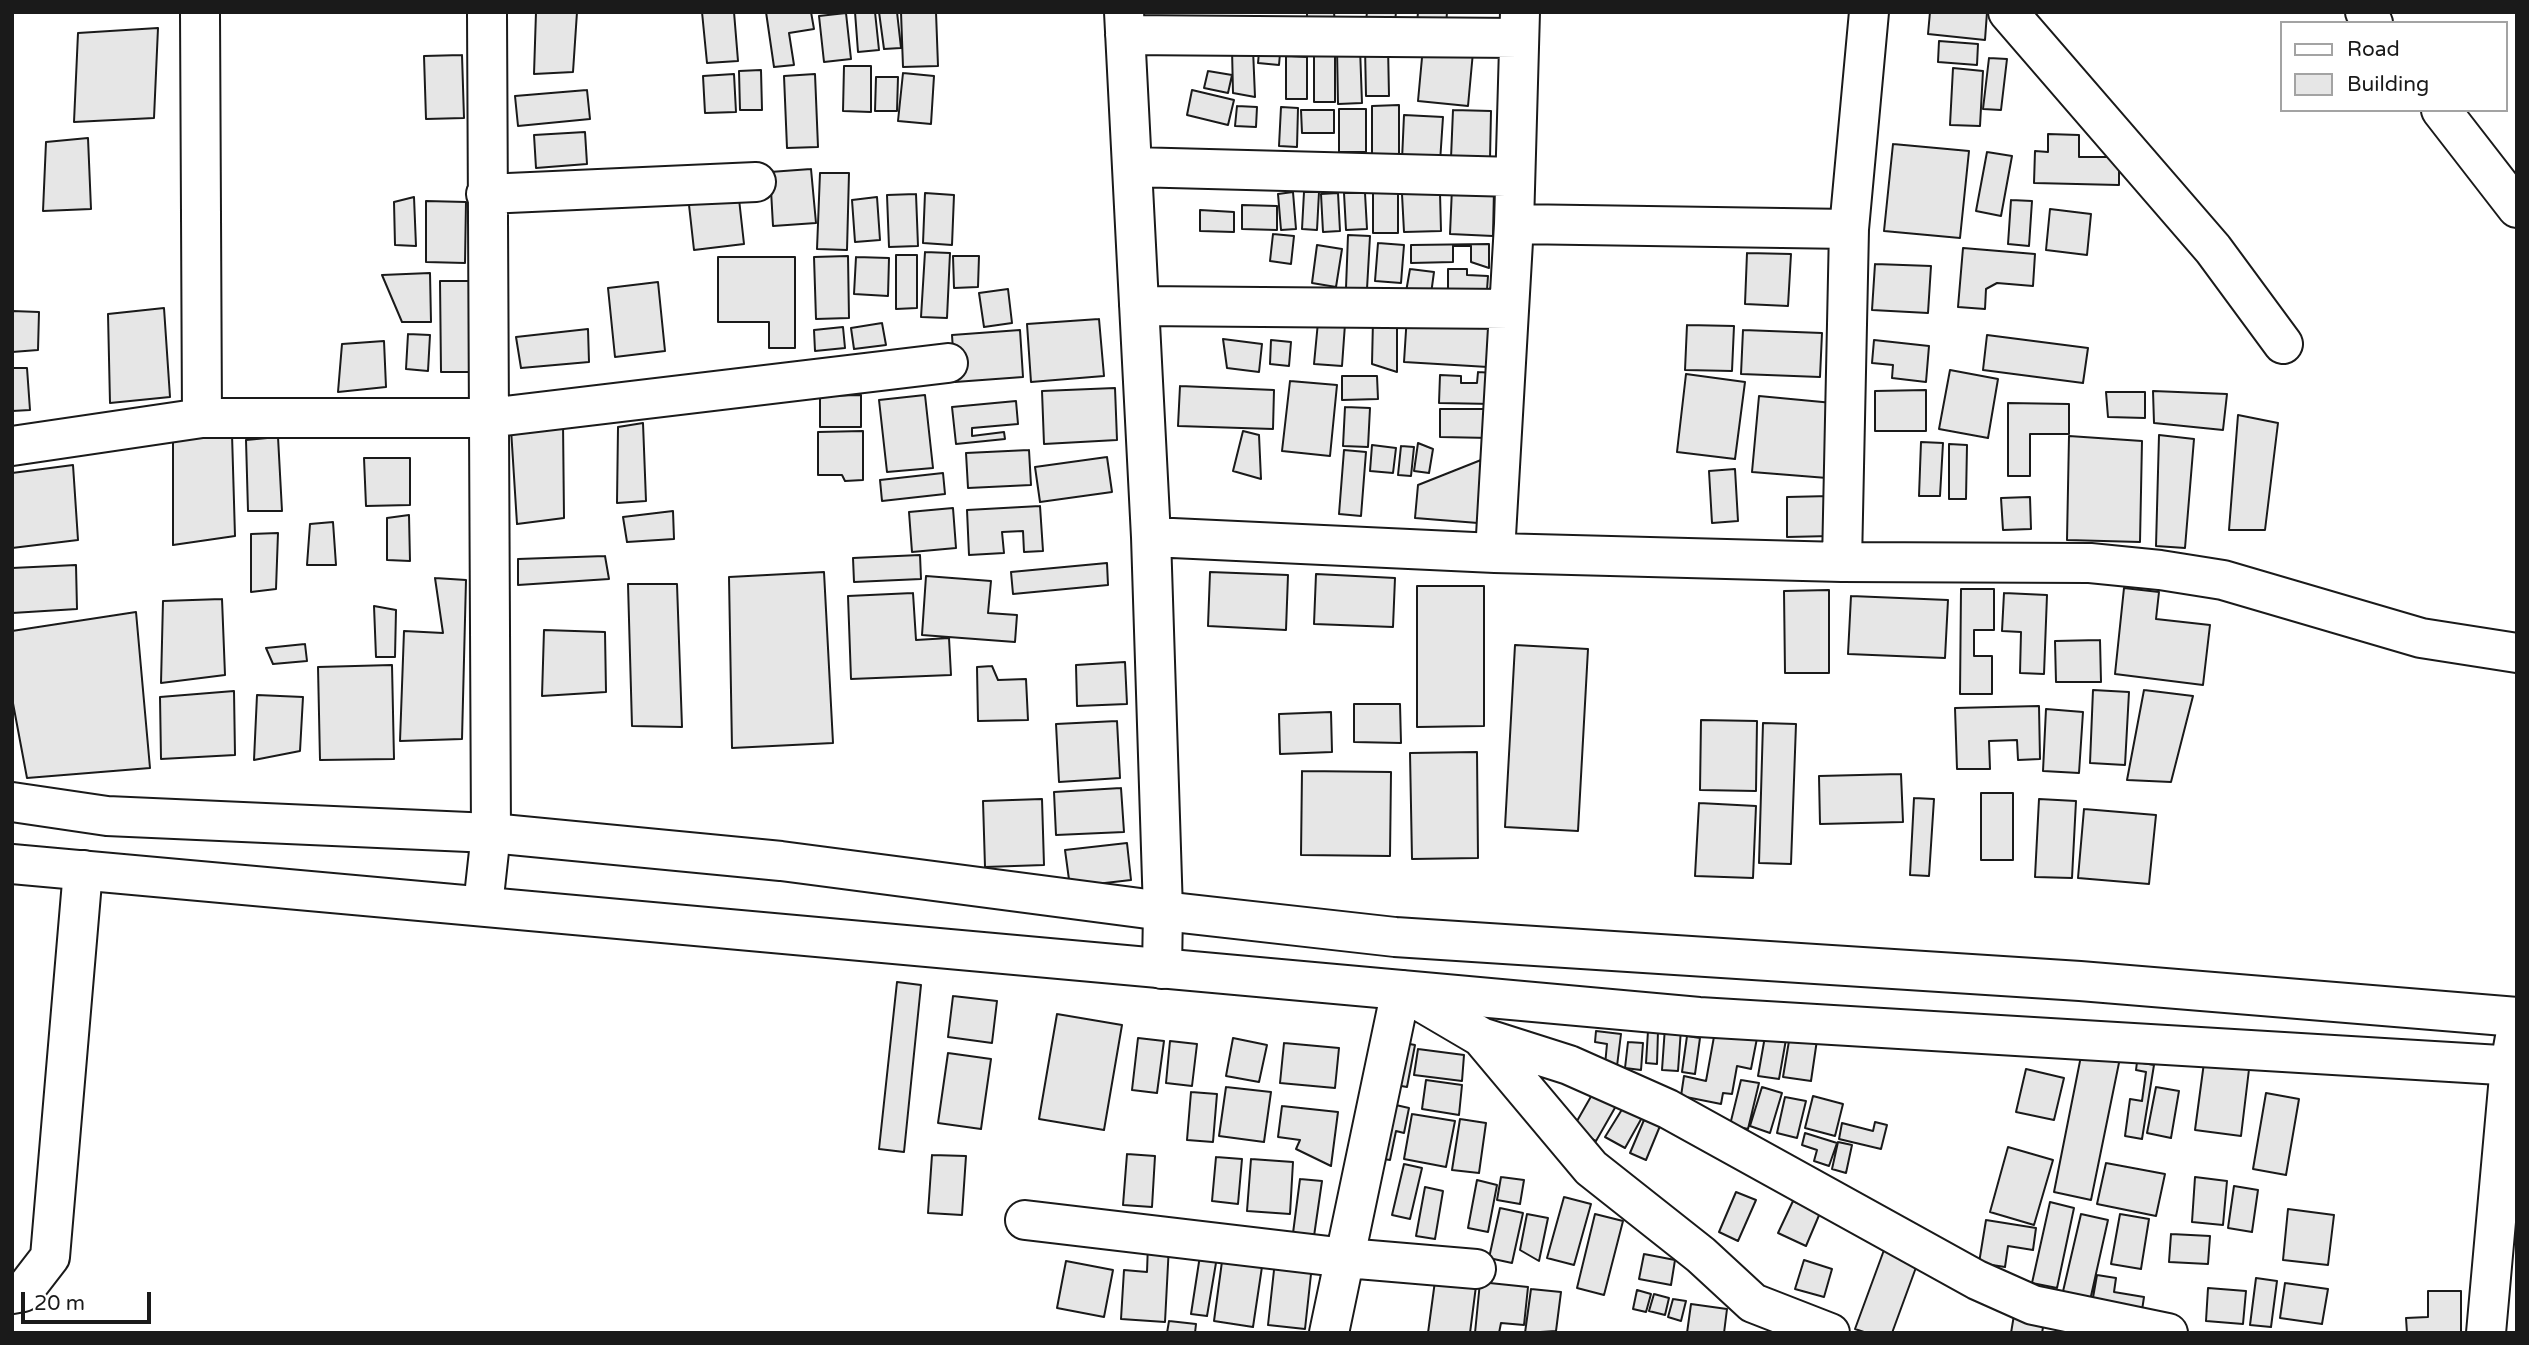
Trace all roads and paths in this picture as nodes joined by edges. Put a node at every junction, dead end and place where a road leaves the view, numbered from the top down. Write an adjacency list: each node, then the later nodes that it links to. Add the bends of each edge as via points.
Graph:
1 (201, 12): 19 (street)
2 (487, 12): 11 (street)
3 (1870, 12): 14 (street)
4 (2008, 12): 17 (street, via 2213,249)
5 (1125, 24): 6 (street); 8 (street)
6 (1520, 25): 9 (street)
7 (2443, 112): 12 (street)
8 (1132, 167): 9 (street); 15 (street)
9 (1515, 177): 13 (street)
10 (756, 182): 11 (street)
11 (486, 194): 20 (street)
12 (2517, 208)
13 (1514, 223): 14 (street); 16 (street)
14 (1849, 229): 24 (street)
15 (1139, 306): 16 (street); 22 (street)
16 (1509, 309): 23 (street)
17 (2283, 344)
18 (948, 363): 20 (street)
19 (202, 418): 20 (street); 21 (street)
20 (488, 418): 27 (street)
21 (12, 446)
22 (1152, 537): 23 (street); 31 (street)
23 (1495, 553): 24 (street)
24 (1842, 562): 25 (street, via 2090,563 2160,570 2223,580 2421,638)
25 (2517, 653)
26 (12, 802): 27 (street, via 107,816)
27 (491, 833): 30 (street); 31 (street, via 781,861)
28 (12, 864): 29 (street)
29 (83, 870): 30 (street); 41 (street, via 50,1257 23,1292)
30 (483, 906): 32 (street)
31 (1163, 911): 32 (street); 34 (street, via 1395,937 2080,981)
32 (1163, 969): 33 (street)
33 (1401, 990): 36 (street); 37 (street, via 1699,1017); 39 (street)
34 (2517, 1017)
35 (2517, 1026): 37 (street)
36 (1480, 1037): 42 (street, via 1591,1168 1701,1255); 45 (street, via 1569,1065 1668,1110 1977,1280 2033,1305)
37 (2513, 1065): 46 (street)
38 (1025, 1220): 39 (street)
39 (1346, 1258): 40 (street); 43 (street)
40 (1476, 1269)
41 (12, 1294)
42 (1751, 1318): 44 (street)
43 (1329, 1333)
44 (1830, 1333)
45 (2168, 1333)
46 (2486, 1333)

